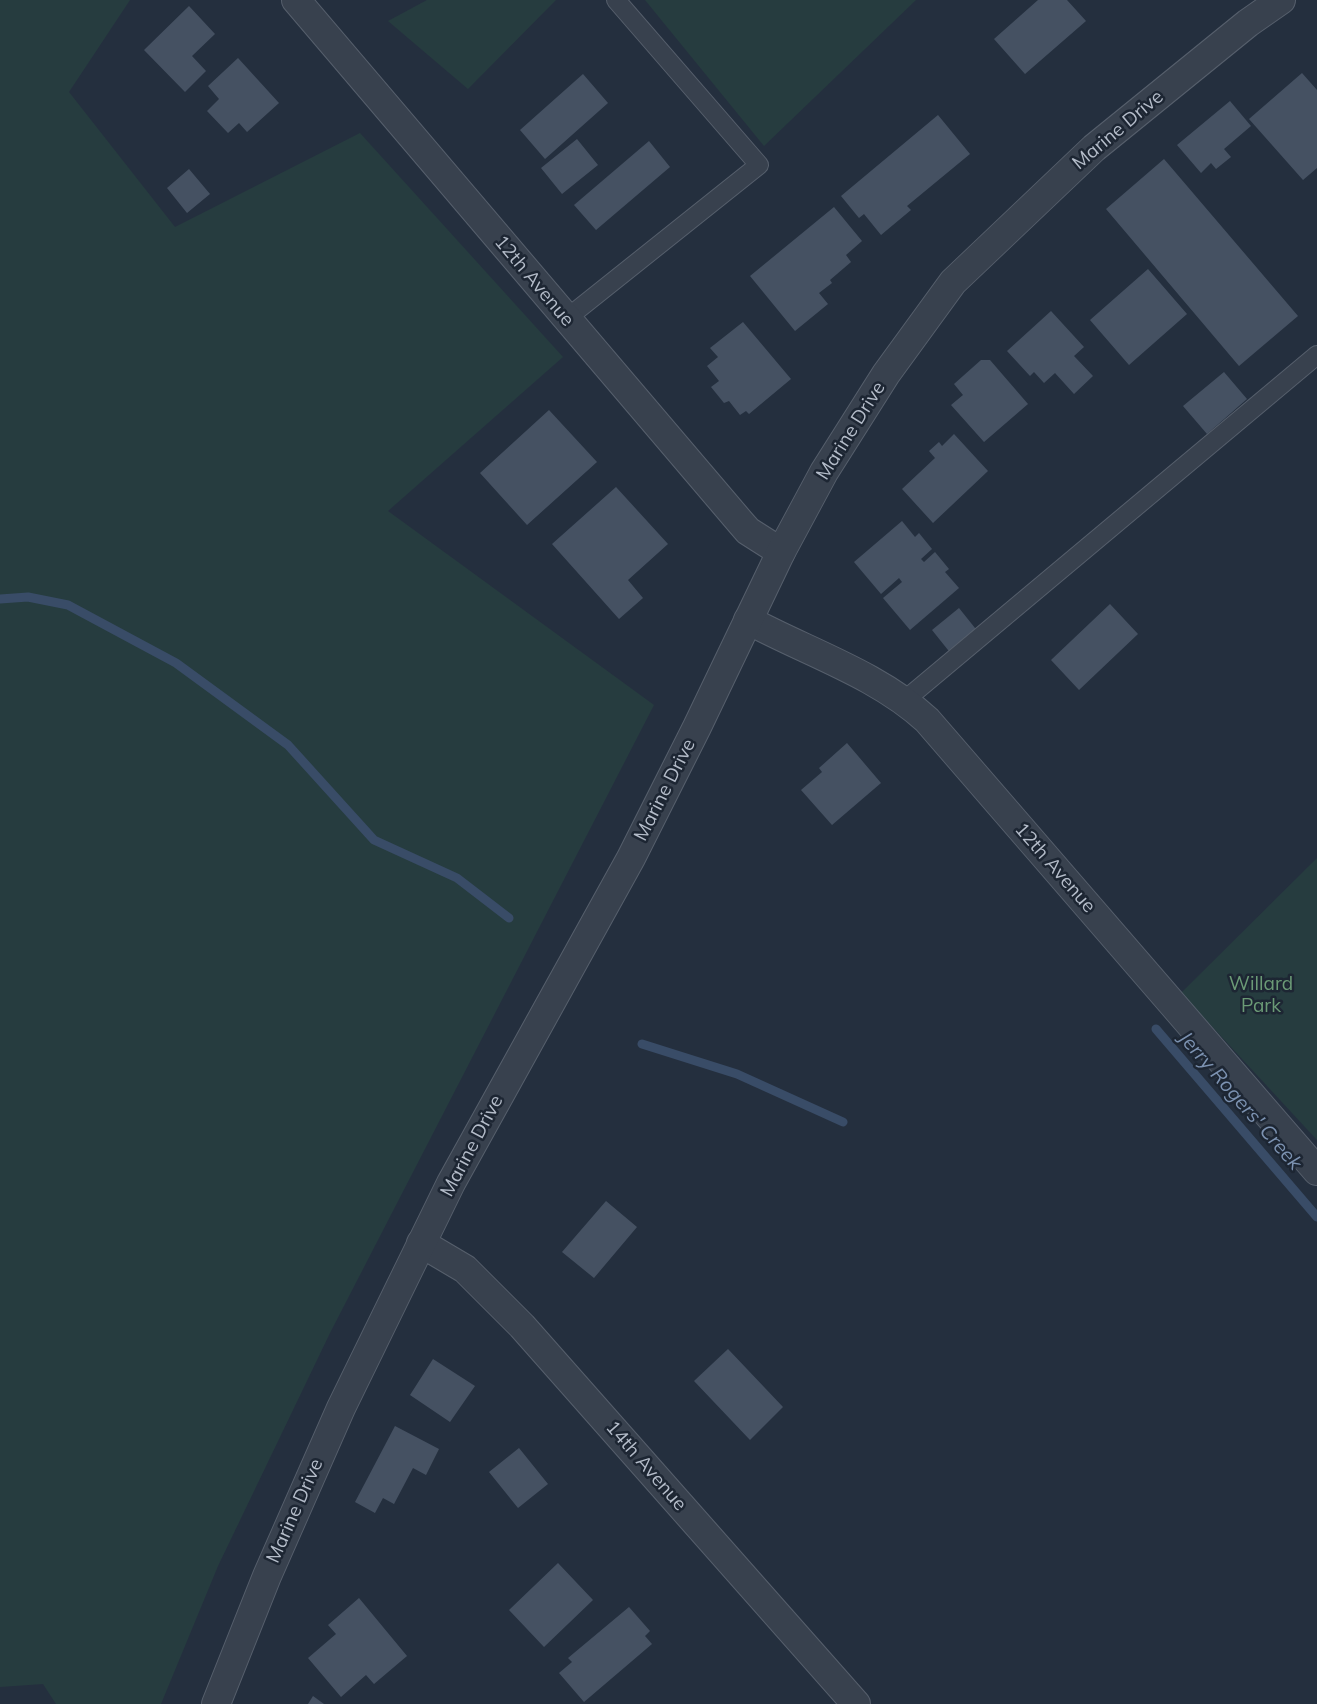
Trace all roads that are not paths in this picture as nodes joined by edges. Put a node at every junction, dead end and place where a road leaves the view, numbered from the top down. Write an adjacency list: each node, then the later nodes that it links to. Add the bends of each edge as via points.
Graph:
1 (296, 0): 4 (street, 12th Avenue)
2 (616, 0): 4 (lane, via 759,165)
3 (1281, 0): 6 (street, Marine Drive, via 1094,148 953,282 886,374 824,472)
4 (566, 319): 6 (street, 12th Avenue, via 748,531)
5 (1317, 355): 8 (lane)
6 (781, 552): 7 (street, Marine Drive)
7 (748, 620): 8 (street, 12th Avenue); 10 (street, Marine Drive, via 631,858 451,1183)
8 (905, 700): 9 (street, 12th Avenue, via 927,720)
9 (1317, 1171)
10 (422, 1243): 11 (street, Marine Drive, via 341,1408 267,1576); 12 (street, 14th Avenue, via 465,1269 522,1326)
11 (216, 1704)
12 (856, 1704)

